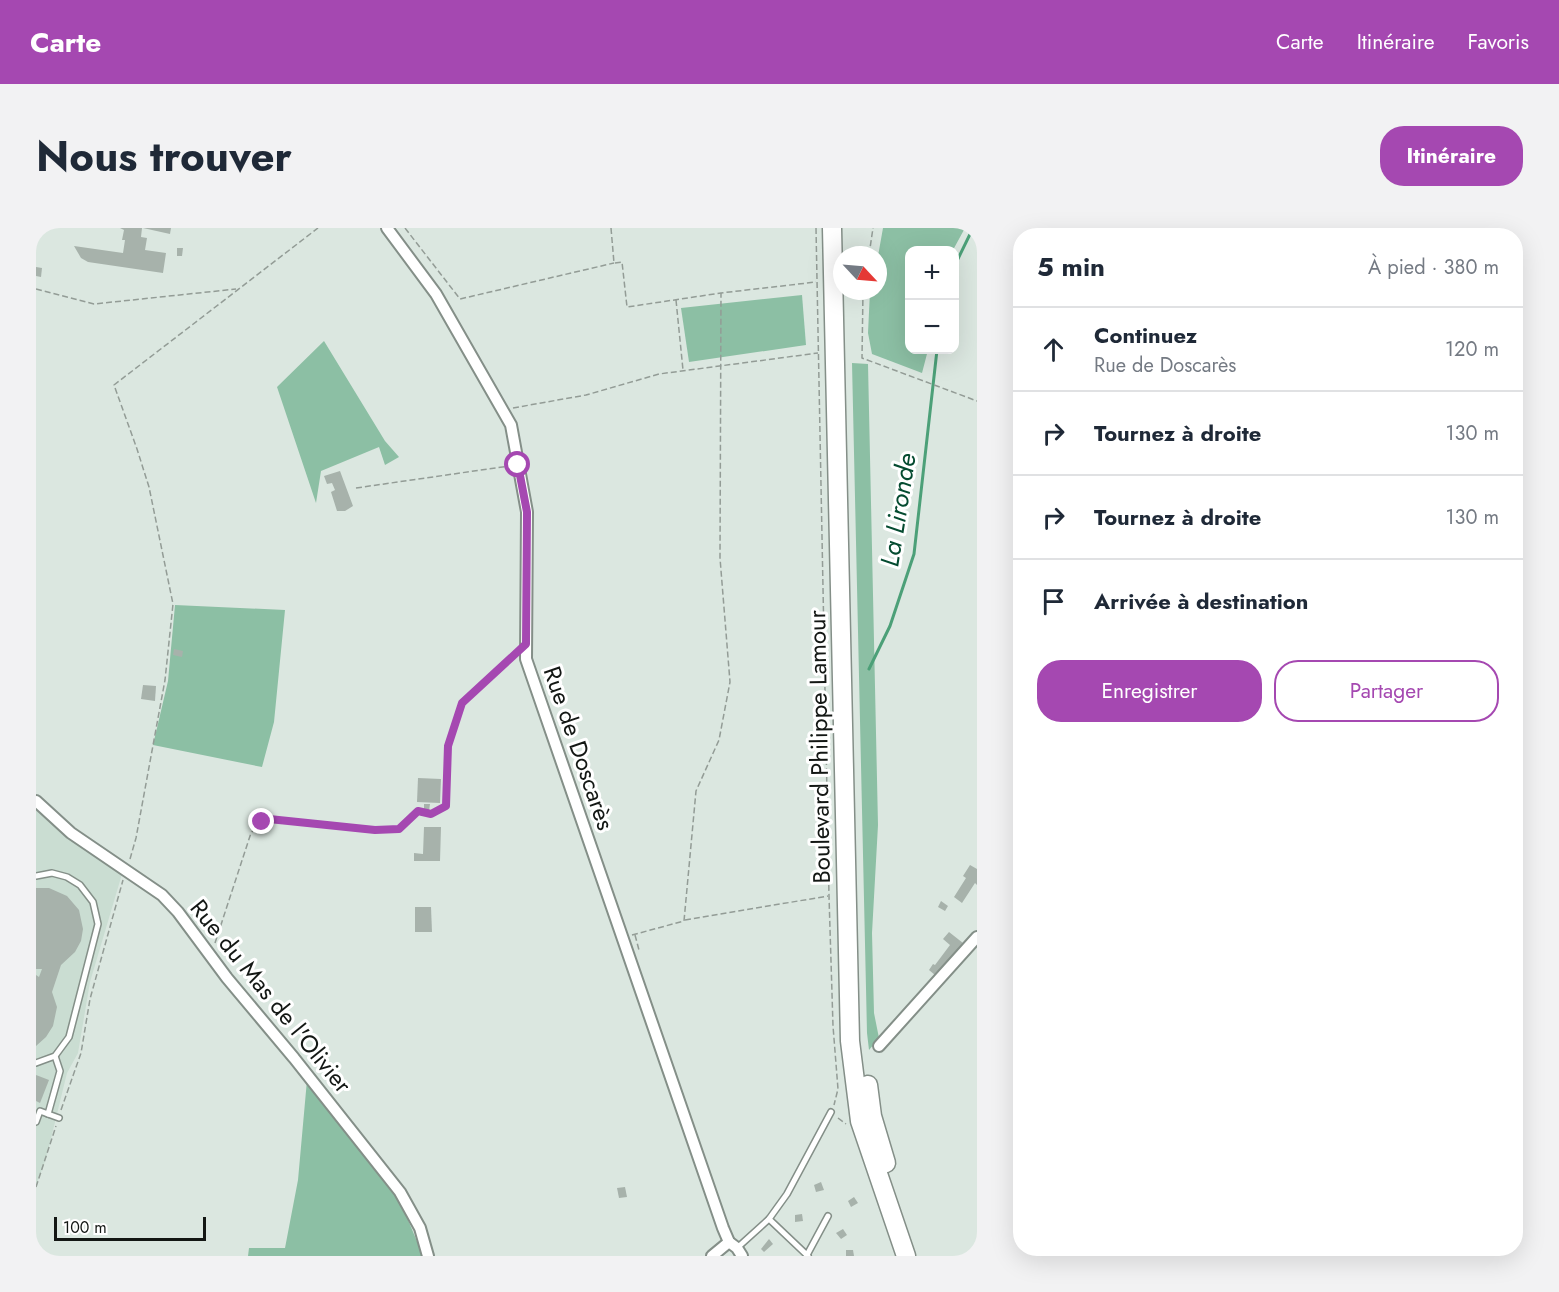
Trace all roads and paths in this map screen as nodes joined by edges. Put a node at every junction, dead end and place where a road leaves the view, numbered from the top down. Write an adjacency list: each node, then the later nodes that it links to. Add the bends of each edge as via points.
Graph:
1 (318, 228): 13 (path)
2 (387, 228): 23 (street, Rue de Doscarès, via 436,294)
3 (405, 228): 11 (path, via 460,299)
4 (611, 228): 11 (path)
5 (816, 228): 12 (path)
6 (832, 228): 50 (main road, Boulevard Philippe Lamour, via 850,1041 860,1121)
7 (843, 228): 9 (main road)
8 (873, 228): 10 (path)
9 (844, 246)
10 (870, 246)
11 (614, 263): 16 (path, via 622,262 627,307)
12 (817, 282): 15 (path); 19 (path)
13 (239, 288): 14 (path, via 94,304); 28 (path, via 114,385 149,487 173,604 165,680)
14 (36, 289)
15 (721, 293): 16 (path); 20 (path)
16 (676, 300): 21 (path)
17 (844, 300): 51 (main road, Boulevard Philippe Lamour, via 861,1038 872,1116)
18 (864, 300): 22 (path, via 862,358)
19 (819, 353): 20 (path); 30 (path)
20 (722, 366): 21 (path); 31 (path, via 720,558 730,682 719,740 696,791)
21 (683, 371): 23 (path, via 517,406)
22 (977, 401)
23 (504, 413): 26 (street, Rue de Doscarès, via 511,425 527,512)
24 (513, 465): 25 (path)
25 (356, 488)
26 (526, 644): 34 (path, via 462,703 448,746 446,806 431,814 418,811 399,829 269,819 256,826); 46 (street, Rue de Doscarès, via 526,659 723,1228)
27 (36, 801): 28 (street, Rue du Mas de l'Olivier, via 71,832)
28 (127, 871): 34 (street, Rue du Mas de l'Olivier, via 162,895); 41 (path, via 92,990 81,1053)
29 (36, 876): 36 (lane, via 52,873 80,885 93,902 98,924 69,1037)
30 (829, 896): 31 (path); 39 (path, via 838,1089)
31 (684, 921): 32 (path)
32 (625, 937)
33 (977, 938): 35 (street)
34 (211, 956): 47 (street, Rue du Mas de l'Olivier, via 400,1192 420,1228)
35 (879, 1046)
36 (56, 1056): 37 (lane); 40 (lane, via 60,1071)
37 (36, 1063)
38 (38, 1111): 40 (lane); 42 (lane)
39 (831, 1112): 45 (lane)
40 (48, 1114): 41 (lane)
41 (59, 1118): 43 (path)
42 (36, 1122)
43 (36, 1187)
44 (828, 1216): 49 (lane)
45 (769, 1219): 46 (lane); 49 (lane)
46 (736, 1249): 48 (street)
47 (428, 1256)
48 (712, 1256)
49 (807, 1256)
50 (906, 1256)
51 (918, 1256)

